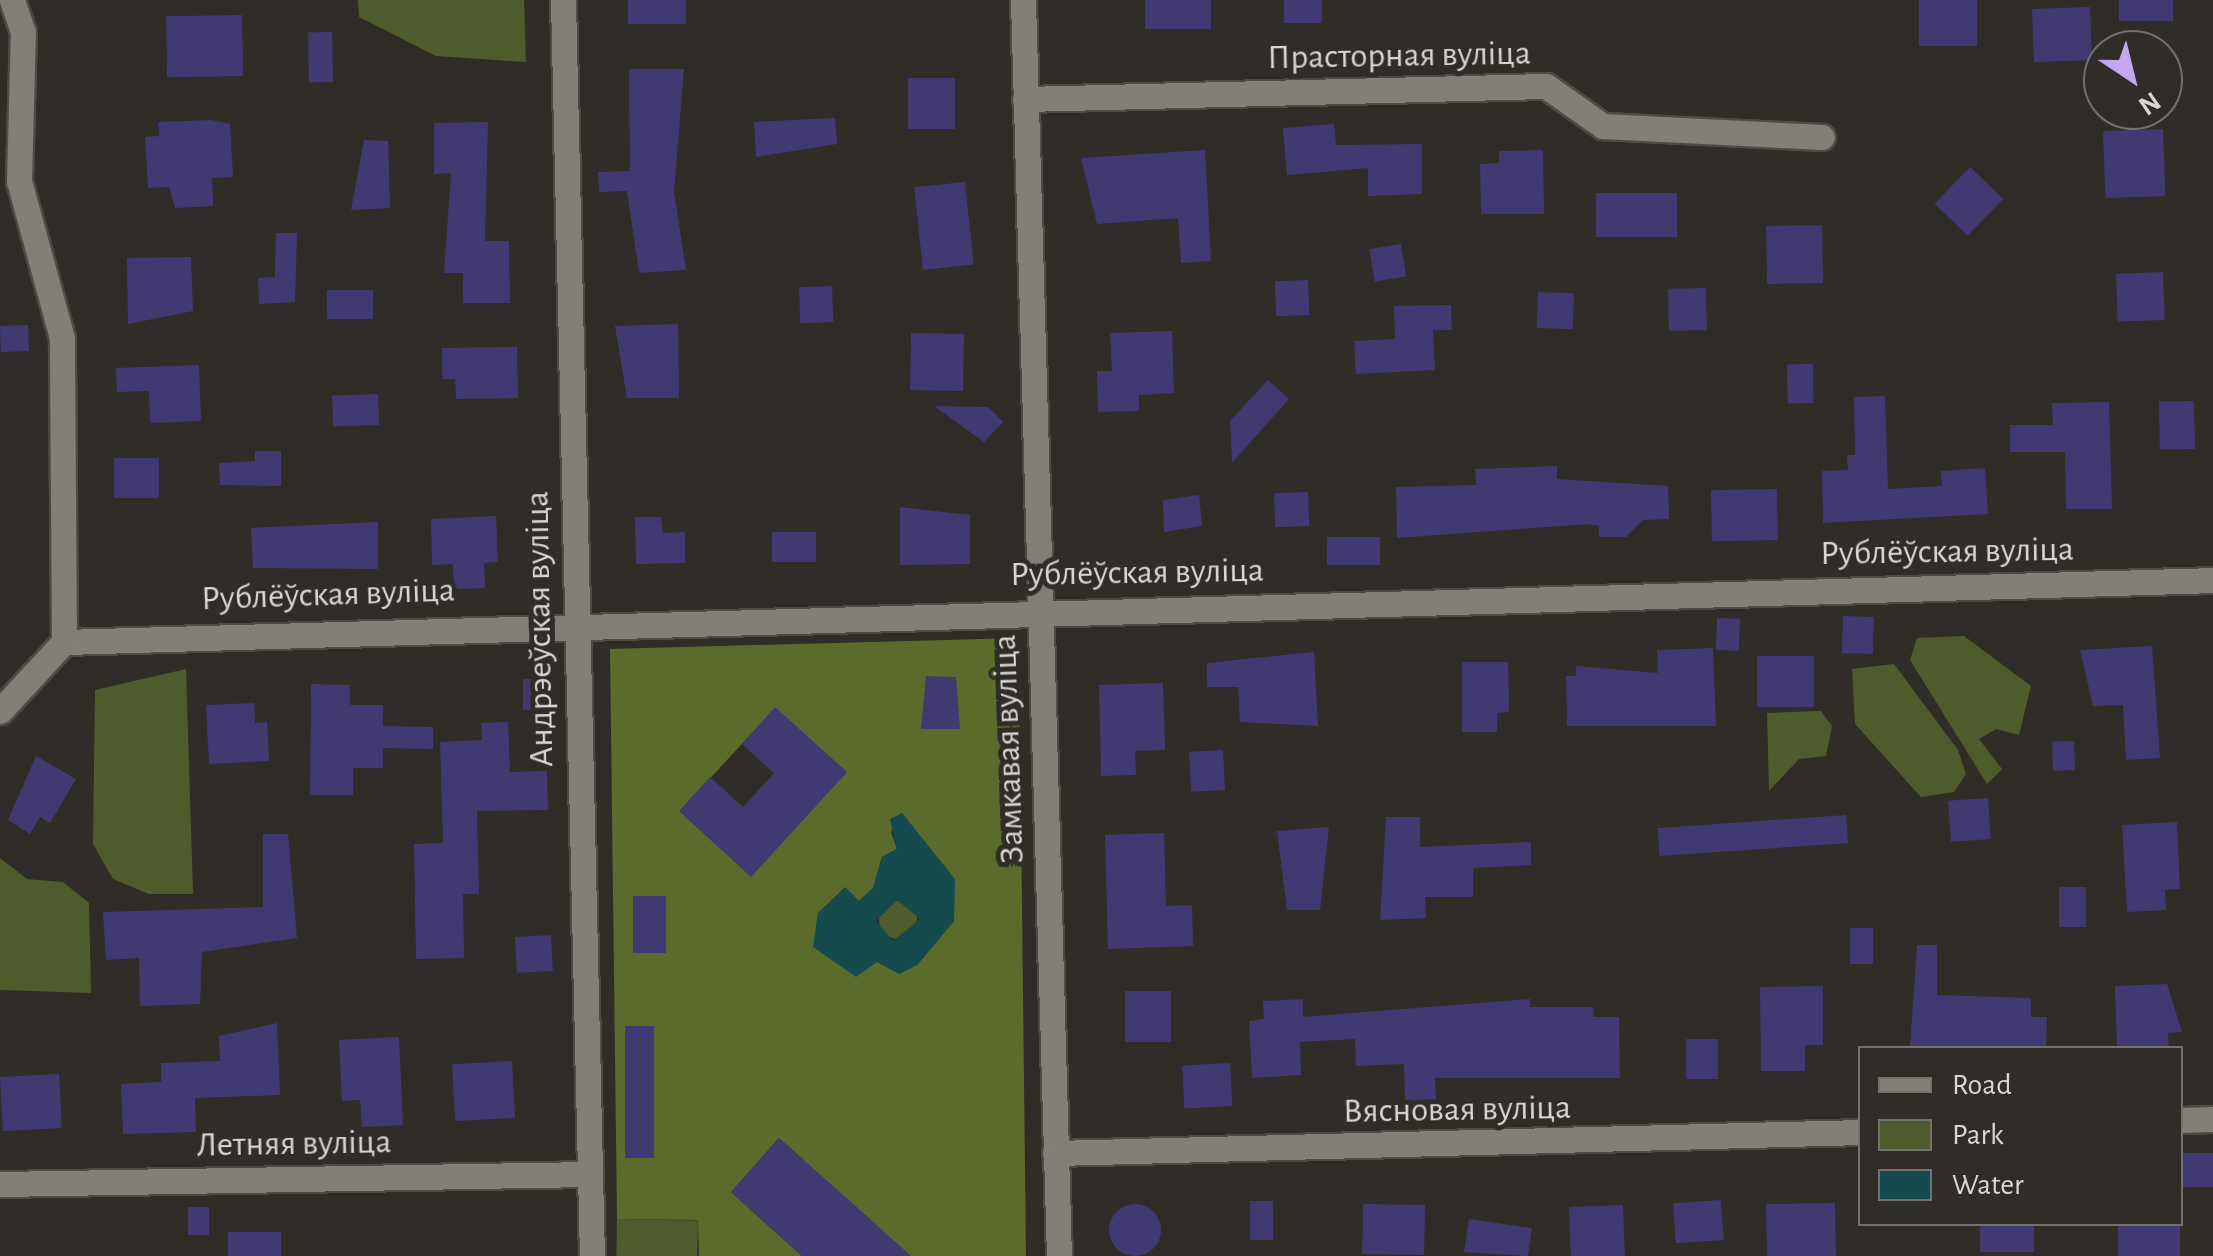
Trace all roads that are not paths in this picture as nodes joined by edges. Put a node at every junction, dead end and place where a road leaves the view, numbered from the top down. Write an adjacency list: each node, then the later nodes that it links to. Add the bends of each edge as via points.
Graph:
1 (12, 0): 9 (street, via 23,32 19,180 62,338)
2 (563, 0): 8 (street, Андрэеўская вуліца)
3 (1022, 0): 4 (street, Замкавая вуліца)
4 (1026, 99): 5 (street, Прасторная вуліца, via 1546,86 1602,126); 7 (street, Замкавая вуліца)
5 (1822, 137)
6 (2213, 580): 7 (street, Рублёўская вуліца)
7 (1040, 610): 8 (street, Рублёўская вуліца); 14 (street, Замкавая вуліца)
8 (575, 624): 9 (street, Рублёўская вуліца); 15 (street, Андрэеўская вуліца)
9 (64, 642): 10 (street)
10 (0, 710)
11 (2213, 1119): 12 (street)
12 (2183, 1120)
13 (1858, 1132): 14 (street, Вясновая вуліца)
14 (1055, 1154): 18 (street, Замкавая вуліца)
15 (590, 1174): 16 (street, Летняя вуліца); 17 (street, Андрэеўская вуліца)
16 (0, 1184)
17 (592, 1256)
18 (1059, 1256)

